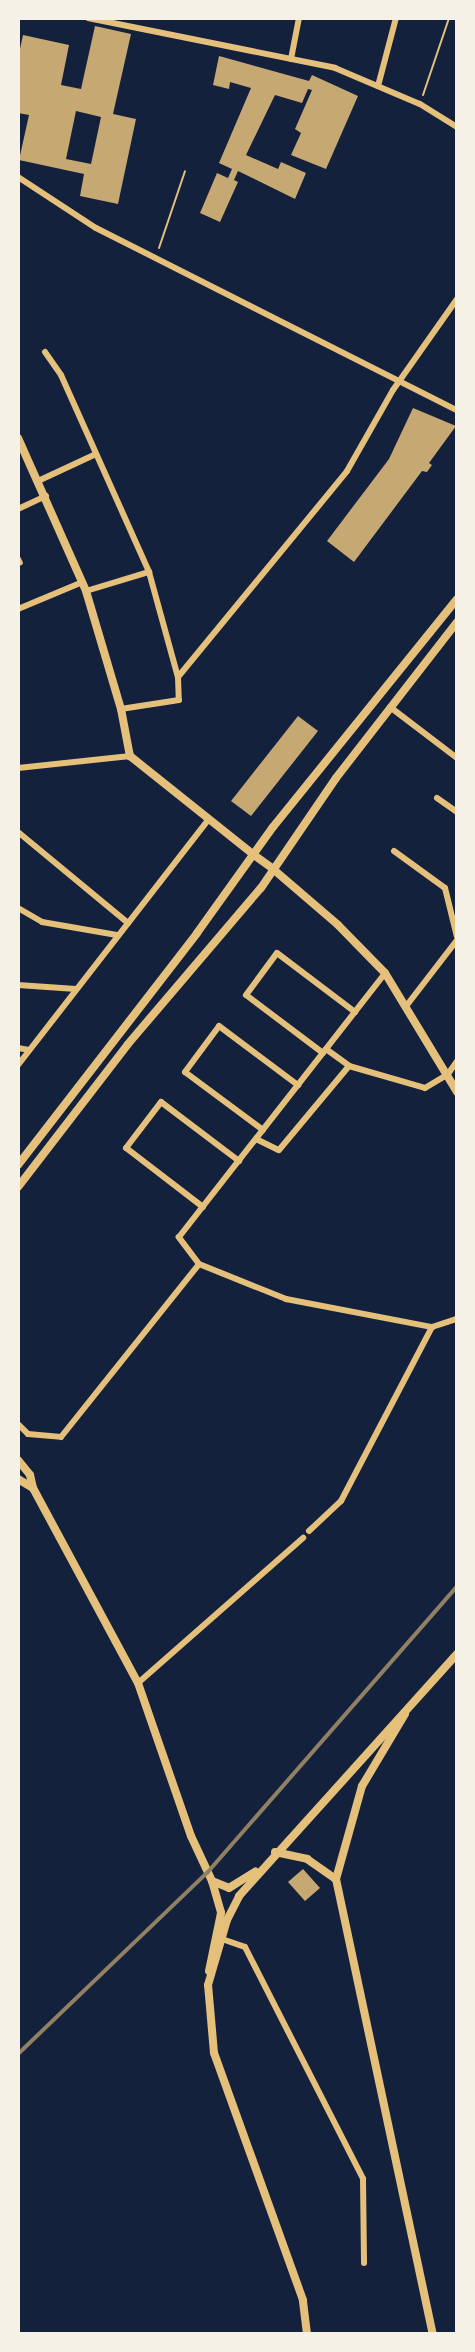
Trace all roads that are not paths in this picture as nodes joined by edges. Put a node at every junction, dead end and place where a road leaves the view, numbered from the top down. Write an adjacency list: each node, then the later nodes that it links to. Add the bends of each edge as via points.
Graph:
1 (88, 18): 4 (street)
2 (299, 18): 4 (street)
3 (396, 18): 5 (street)
4 (291, 59): 5 (street, via 335,68)
5 (378, 86): 6 (street, via 420,104)
6 (457, 127)
7 (18, 177): 10 (street, via 96,228)
8 (457, 299): 10 (street)
9 (45, 352): 13 (street, via 61,375)
10 (401, 382): 11 (street); 23 (street, via 347,471)
11 (457, 410)
12 (18, 438): 14 (street)
13 (96, 454): 14 (street); 17 (street)
14 (38, 481): 15 (street)
15 (46, 495): 16 (street); 18 (street)
16 (18, 509)
17 (149, 572): 19 (street); 23 (street)
18 (83, 582): 19 (street); 21 (street)
19 (86, 591): 25 (street)
20 (457, 599): 34 (main road)
21 (18, 609)
22 (457, 622): 24 (main road)
23 (178, 677): 25 (street, via 179,700)
24 (390, 707): 27 (street); 35 (main road)
25 (121, 709): 26 (street)
26 (130, 756): 28 (street); 31 (street)
27 (457, 758)
28 (18, 768)
29 (437, 798): 30 (street)
30 (457, 812)
31 (208, 819): 34 (street); 37 (street)
32 (18, 832): 37 (street)
33 (394, 851): 39 (street, via 445,888)
34 (254, 855): 35 (main road); 57 (main road)
35 (273, 869): 40 (street, via 338,925); 58 (main road, via 231,925 128,1044)
36 (18, 908): 38 (street, via 42,922)
37 (128, 923): 38 (street)
38 (117, 935): 42 (street)
39 (457, 939): 43 (street)
40 (385, 973): 43 (street); 44 (street)
41 (18, 985): 42 (street)
42 (76, 989): 46 (street)
43 (407, 1005): 51 (street)
44 (355, 1012): 47 (street); 47 (street, via 277,953 246,995)
45 (18, 1048): 46 (street)
46 (29, 1050): 49 (street)
47 (324, 1051): 50 (street); 52 (street)
48 (457, 1061): 51 (street)
49 (18, 1065)
50 (349, 1066): 51 (street, via 425,1088); 55 (street, via 279,1150)
51 (448, 1074): 53 (street)
52 (298, 1085): 54 (street); 54 (street, via 219,1026 185,1072)
53 (457, 1092)
54 (263, 1130): 55 (street)
55 (256, 1139): 56 (street)
56 (239, 1161): 59 (street); 59 (street, via 161,1102 126,1148)
57 (18, 1165)
58 (18, 1187)
59 (203, 1207): 60 (street, via 179,1237)
60 (199, 1264): 62 (street, via 286,1299); 63 (street, via 61,1437 28,1434)
61 (457, 1319): 62 (street)
62 (432, 1327): 67 (street, via 341,1501)
63 (18, 1424)
64 (18, 1460): 66 (main road, via 30,1475)
65 (18, 1479): 66 (main road)
66 (33, 1488): 70 (street)
67 (309, 1531)
68 (303, 1538): 70 (street)
69 (457, 1654): 71 (street)
70 (138, 1683): 75 (street)
71 (421, 1690): 72 (street); 74 (street, via 382,1746 362,1786)
72 (275, 1851): 73 (street); 74 (street, via 307,1859)
73 (259, 1870): 75 (street, via 229,1888); 76 (street, via 238,1896)
74 (336, 1879): 80 (street)
75 (212, 1881): 77 (street, via 221,1913 210,1956)
76 (222, 1939): 77 (street); 78 (street, via 245,1947 363,2179)
77 (208, 1985): 79 (street, via 214,2052 303,2300)
78 (364, 2264)
79 (307, 2334)
80 (433, 2334)

